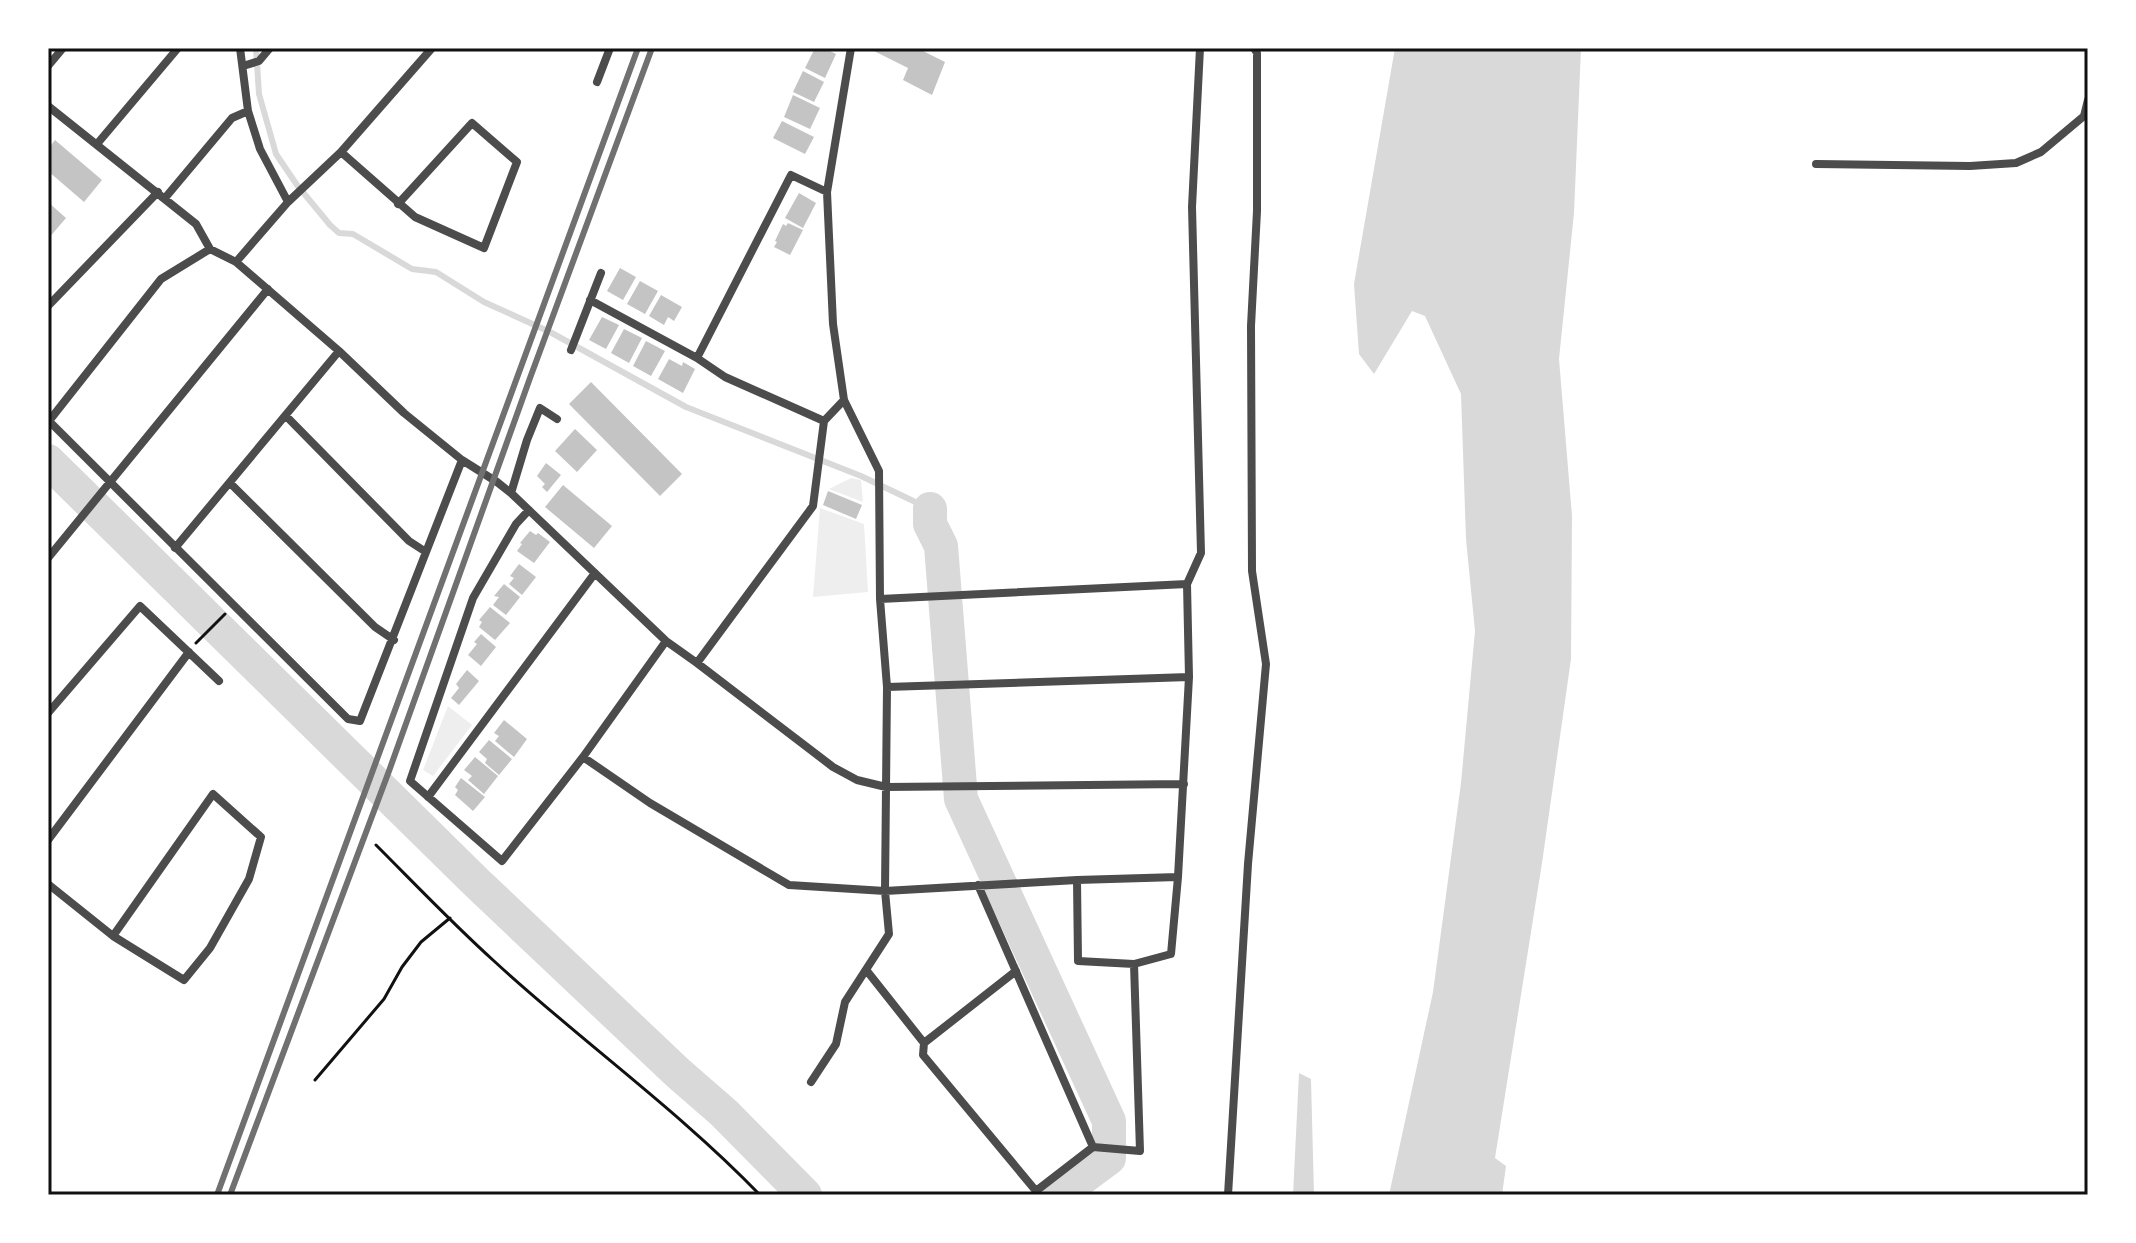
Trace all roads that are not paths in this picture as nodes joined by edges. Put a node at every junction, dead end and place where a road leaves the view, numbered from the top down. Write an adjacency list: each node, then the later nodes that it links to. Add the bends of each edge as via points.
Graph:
1 (63, 48): 10 (street)
2 (178, 48): 16 (street)
3 (240, 48): 11 (street)
4 (270, 48): 11 (street, via 259,61)
5 (432, 48): 17 (street)
6 (610, 48): 12 (street)
7 (851, 48): 19 (street)
8 (1200, 48): 45 (street, via 1192,207 1201,553)
9 (1254, 48): 72 (street, via 1252,571 1266,664)
10 (48, 66)
11 (243, 66): 15 (street)
12 (597, 82)
13 (2088, 100): 18 (street, via 2084,116 2041,152 2016,163)
14 (48, 106): 16 (street)
15 (248, 111): 20 (street, via 232,118); 21 (street, via 260,149)
16 (97, 144): 20 (street)
17 (341, 152): 21 (street); 22 (street)
18 (1816, 164)
19 (827, 192): 31 (street, via 791,175); 32 (street, via 833,324)
20 (162, 195): 23 (street, via 196,224); 28 (street)
21 (288, 202): 24 (street)
22 (398, 204): 22 (street, via 484,248 517,162 472,123)
23 (210, 249): 24 (street); 37 (street, via 161,279 49,421)
24 (236, 262): 26 (street)
25 (601, 273): 27 (street)
26 (268, 289): 30 (street); 37 (street)
27 (590, 300): 29 (street); 31 (street)
28 (48, 306)
29 (573, 346)
30 (339, 351): 33 (street); 36 (street)
31 (697, 358): 35 (street, via 725,377)
32 (844, 400): 35 (street); 46 (street, via 879,471)
33 (286, 416): 38 (street); 42 (street)
34 (557, 419): 39 (street, via 540,408)
35 (824, 421): 50 (street, via 813,506)
36 (462, 460): 39 (street); 42 (street)
37 (110, 482): 41 (street); 43 (street)
38 (230, 483): 41 (street); 47 (street)
39 (511, 493): 40 (street)
40 (529, 510): 44 (street); 58 (street, via 473,598 410,781)
41 (175, 548): 47 (street, via 348,719 360,721)
42 (426, 552): 47 (street)
43 (48, 558)
44 (595, 573): 48 (street); 58 (street)
45 (1187, 584): 46 (street); 51 (street)
46 (880, 599): 53 (street)
47 (394, 640)
48 (666, 641): 50 (street); 55 (street)
49 (189, 652): 52 (street); 54 (street, via 140,606); 59 (street)
50 (697, 663): 57 (street, via 833,767)
51 (1189, 677): 53 (street); 56 (street)
52 (219, 681)
53 (887, 687): 57 (street)
54 (48, 713)
55 (583, 757): 58 (street, via 502,861); 64 (street, via 789,885)
56 (1184, 784): 57 (street); 60 (street)
57 (886, 787): 64 (street)
58 (428, 797)
59 (48, 840)
60 (1178, 877): 61 (street); 66 (street, via 1171,954)
61 (1077, 880): 63 (street); 66 (street, via 1078,961)
62 (48, 884): 65 (street)
63 (978, 885): 64 (street); 68 (street)
64 (885, 891): 67 (street, via 889,934)
65 (113, 936): 65 (street, via 184,980 210,948 249,879 261,837 213,794)
66 (1134, 964): 71 (street, via 1140,1151)
67 (867, 971): 69 (street); 70 (street, via 845,1002 836,1044)
68 (1016, 971): 69 (street); 71 (street)
69 (924, 1043): 71 (street, via 923,1055 1036,1191)
70 (811, 1082)
71 (1093, 1147)
72 (1228, 1195)

